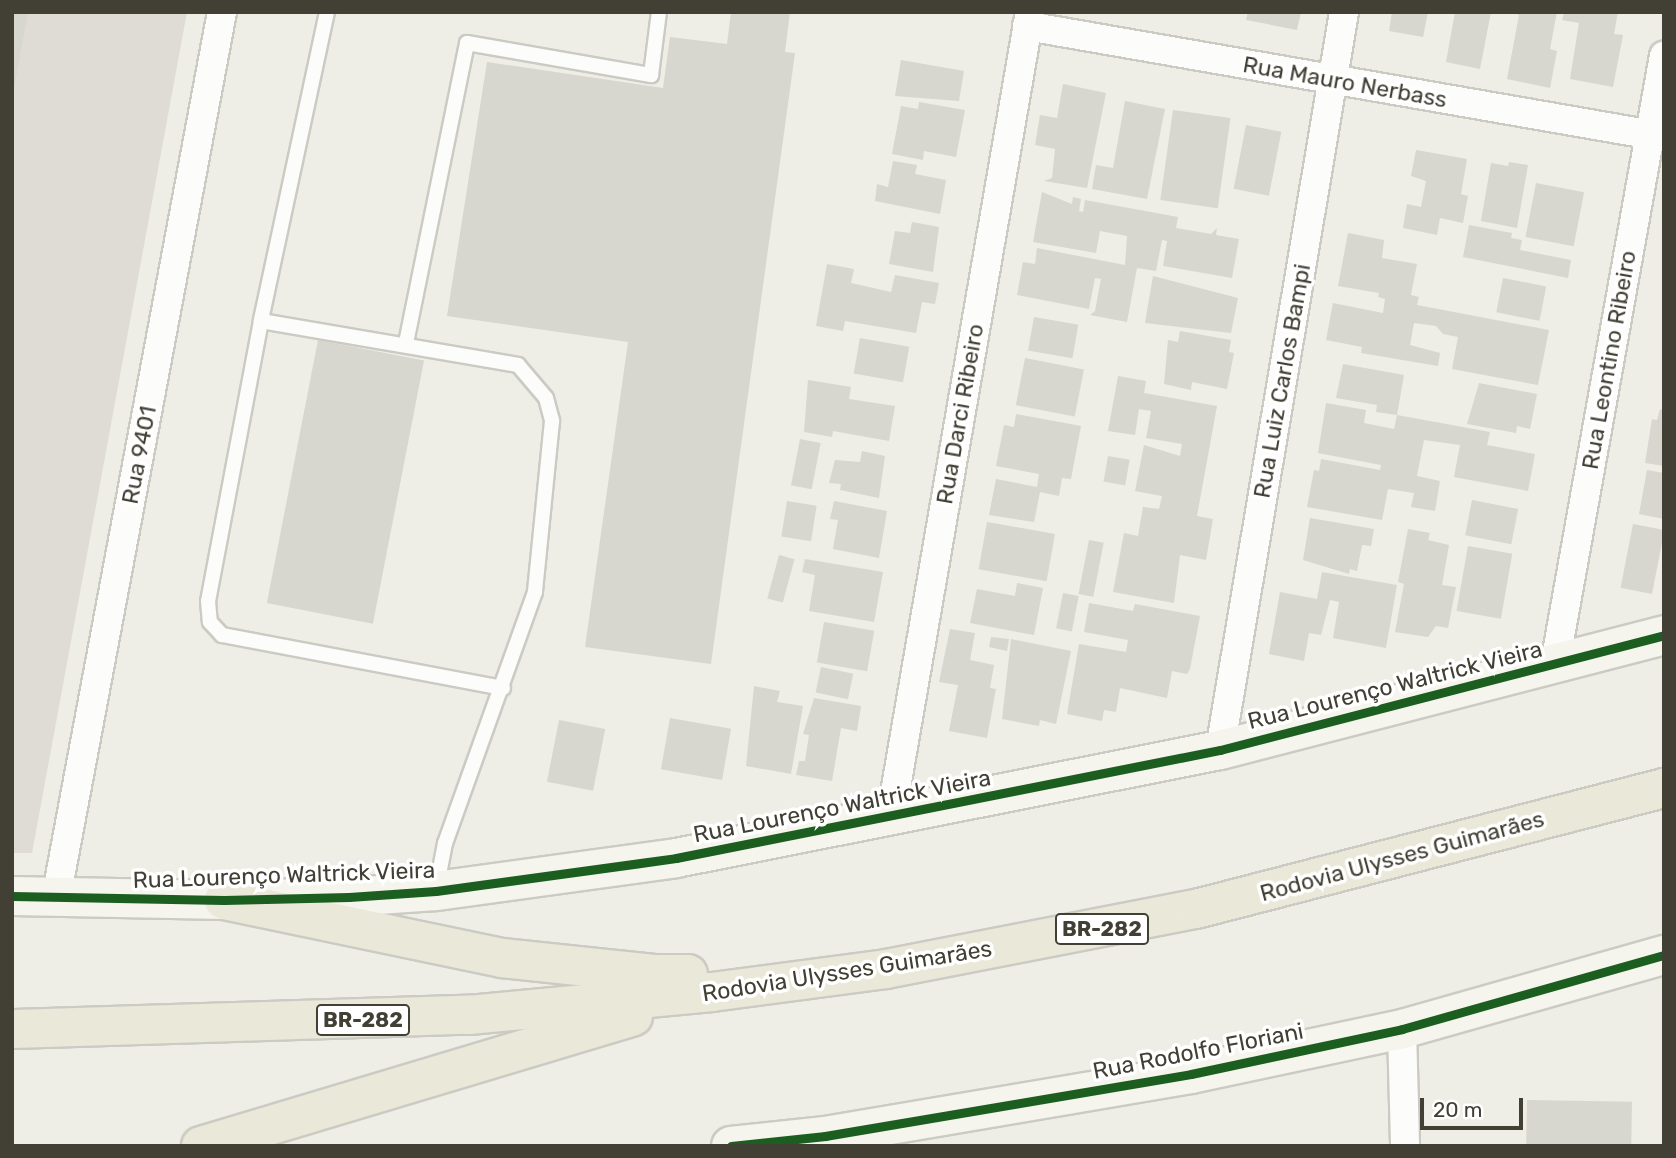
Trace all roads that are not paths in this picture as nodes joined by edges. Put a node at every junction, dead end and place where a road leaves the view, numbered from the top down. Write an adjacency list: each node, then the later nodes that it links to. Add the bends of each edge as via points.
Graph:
1 (222, 12): 19 (street, Rua 9401)
2 (327, 12): 9 (lane)
3 (659, 12): 10 (lane, via 651,75 467,43)
4 (1344, 12): 7 (street, Rua Luiz Carlos Bampi)
5 (1028, 19): 7 (street, Rua Mauro Nerbass); 16 (street, Rua Darci Ribeiro)
6 (1664, 56): 8 (street, Rua Leontino Ribeiro)
7 (1333, 79): 8 (street, Rua Mauro Nerbass); 14 (street, Rua Luiz Carlos Bampi)
8 (1657, 136): 12 (street, Rua Leontino Ribeiro)
9 (261, 321): 10 (lane); 13 (lane, via 208,601 210,622 222,635)
10 (406, 344): 13 (lane, via 518,365 546,398 552,421 535,592)
11 (1664, 635): 12 (main road, Rua Lourenço Waltrick Vieira)
12 (1555, 664): 14 (main road, Rua Lourenço Waltrick Vieira)
13 (503, 688): 17 (lane, via 445,843)
14 (1220, 750): 16 (main road, Rua Lourenço Waltrick Vieira)
15 (1664, 788): 22 (highway, Rodovia Ulysses Guimarães / BR-282, via 1196,909)
16 (891, 816): 17 (main road, Rua Lourenço Waltrick Vieira, via 676,858)
17 (436, 891): 20 (main road, Rua Lourenço Waltrick Vieira)
18 (12, 896): 19 (main road, Rua Lourenço Waltrick Vieira)
19 (56, 898): 20 (main road, Rua Lourenço Waltrick Vieira)
20 (224, 900): 22 (highway, via 502,958 627,972)
21 (1664, 956): 25 (main road, Rua Rodolfo Floriani)
22 (886, 969): 23 (highway, Rodovia Ulysses Guimarães / BR-282)
23 (712, 992): 24 (highway, Rodovia Ulysses Guimarães / BR-282, via 469,1015); 26 (highway)
24 (12, 1029)
25 (1402, 1029): 27 (main road, Rua Rodolfo Floriani, via 1030,1103); 28 (street)
26 (201, 1146)
27 (731, 1146)
28 (1405, 1146)

